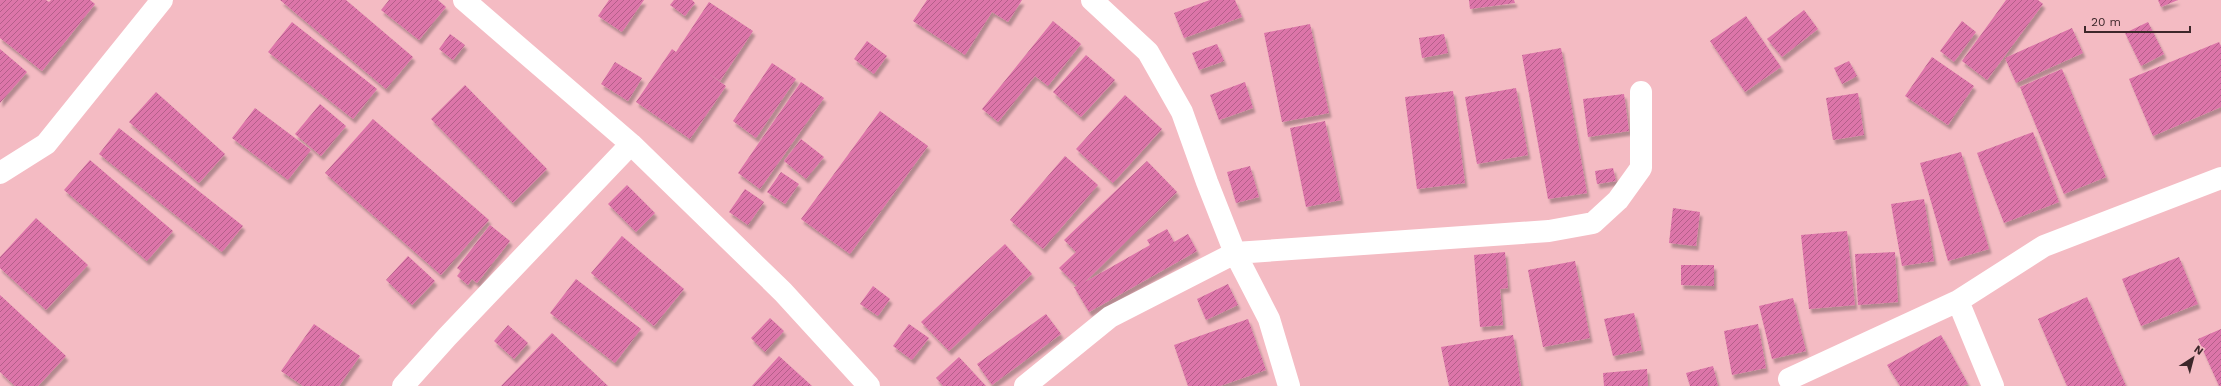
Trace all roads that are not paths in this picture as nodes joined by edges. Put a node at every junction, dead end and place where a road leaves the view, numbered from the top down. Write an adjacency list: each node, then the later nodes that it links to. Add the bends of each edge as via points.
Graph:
1 (162, 0): 6 (street, via 46,144)
2 (464, 0): 5 (street)
3 (1092, 0): 8 (street, via 1148,52 1182,112)
4 (1641, 92): 8 (street, via 1641,168 1618,200 1593,223 1549,231)
5 (631, 144): 11 (street); 12 (street, via 783,292)
6 (0, 173)
7 (2221, 178): 9 (street, via 2044,246)
8 (1235, 253): 13 (street, via 1110,317); 14 (street, via 1269,319)
9 (1958, 301): 10 (street); 15 (street)
10 (1789, 379)
11 (403, 386)
12 (869, 386)
13 (1025, 386)
14 (1289, 386)
15 (1993, 386)

